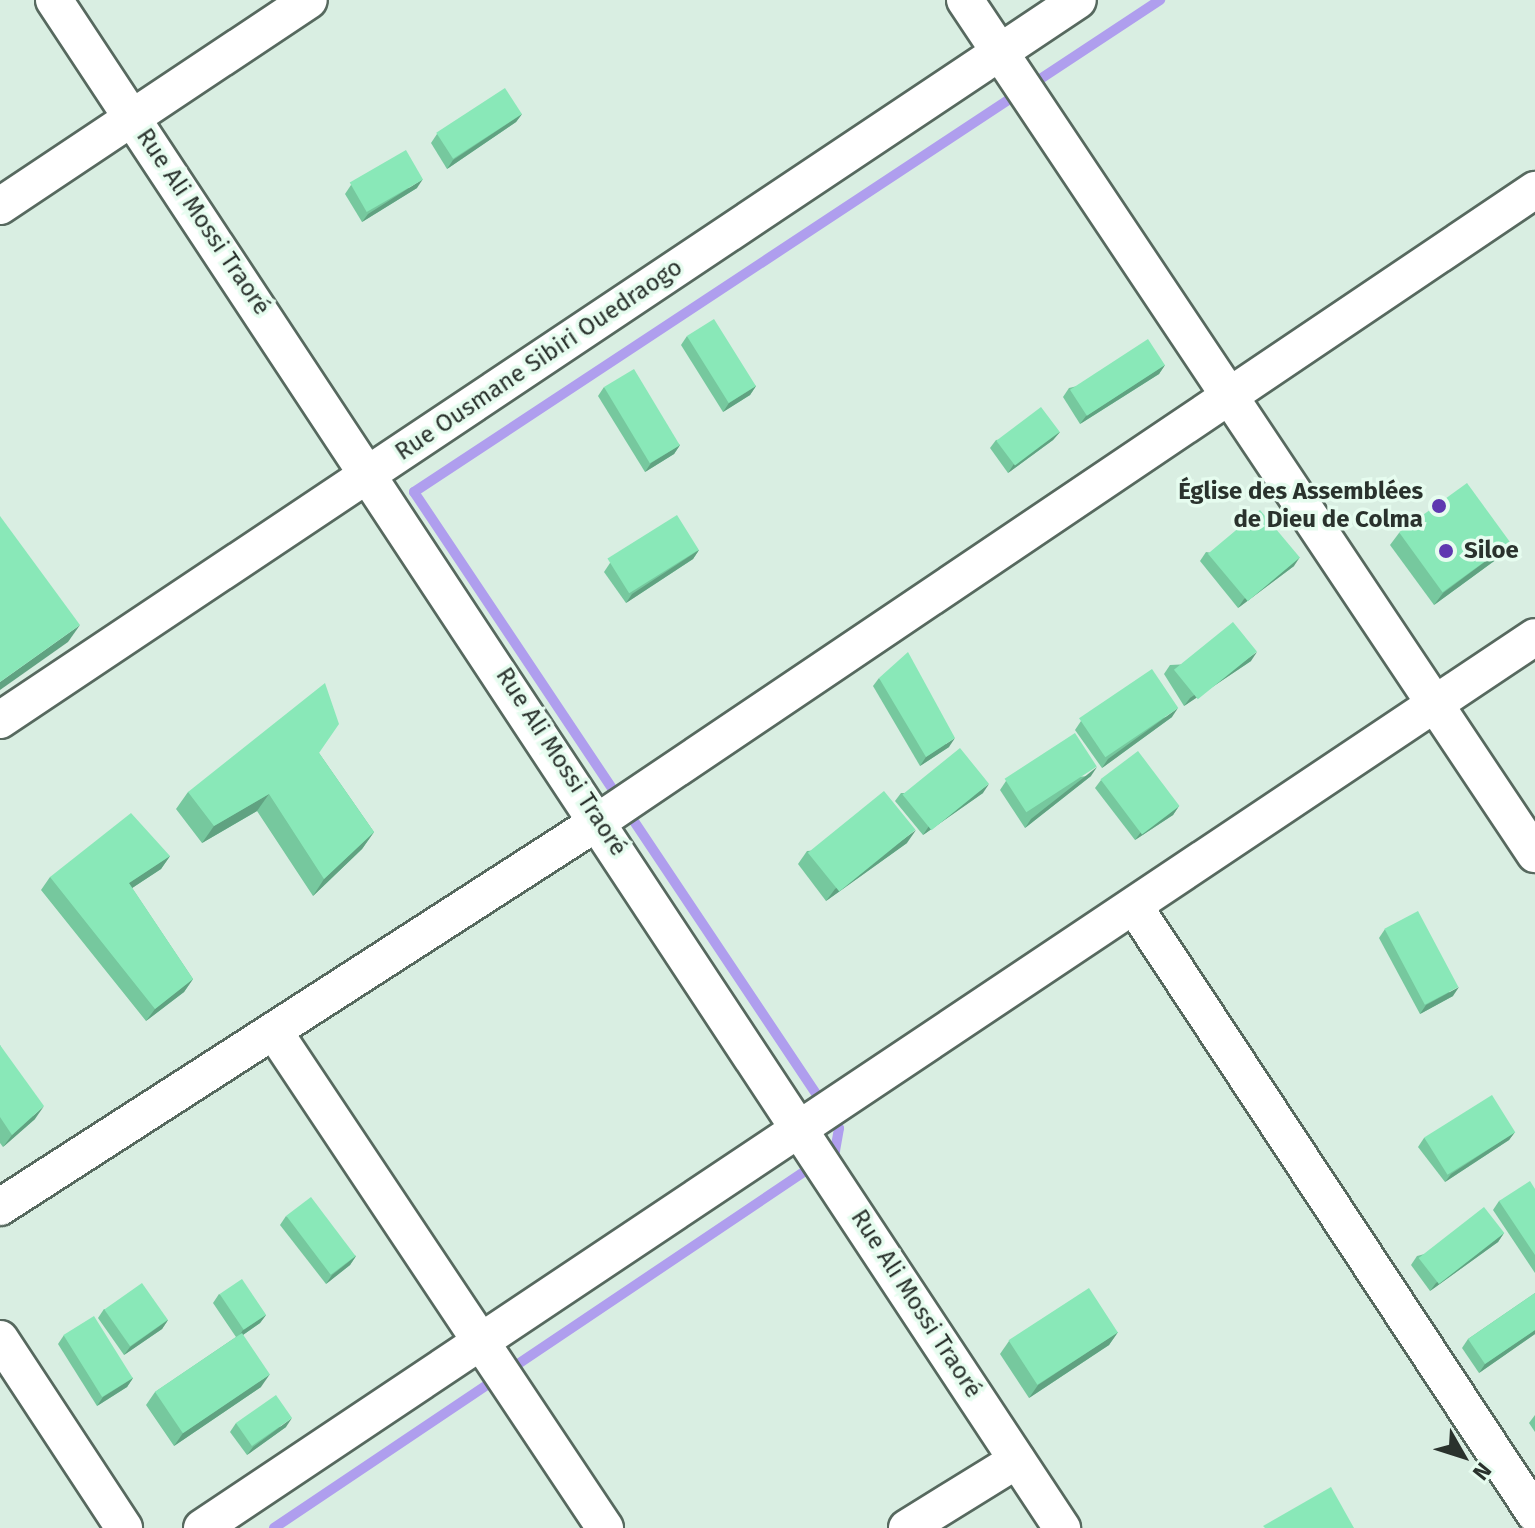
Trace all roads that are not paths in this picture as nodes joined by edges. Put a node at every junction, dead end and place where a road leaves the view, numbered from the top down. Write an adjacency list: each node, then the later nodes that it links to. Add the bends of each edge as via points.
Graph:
1 (54, 0): 6 (street, Rue Ali Mossi Traoré)
2 (309, 0): 6 (street)
3 (965, 0): 5 (street)
4 (1078, 0): 5 (street, Rue Ousmane Sibiri Ouedraogo)
5 (1000, 53): 9 (street); 10 (street, Rue Ousmane Sibiri Ouedraogo)
6 (132, 117): 8 (street); 10 (street, Rue Ali Mossi Traoré)
7 (1535, 190): 9 (street)
8 (0, 206)
9 (1230, 392): 12 (street); 14 (street)
10 (371, 472): 13 (street, Rue Ousmane Sibiri Ouedraogo); 14 (street, Rue Ali Mossi Traoré)
11 (1535, 637): 12 (street)
12 (1435, 704): 15 (street); 16 (street)
13 (0, 720)
14 (599, 821): 17 (street); 18 (street, Rue Ali Mossi Traoré)
15 (1535, 854)
16 (1134, 906): 18 (street); 23 (street)
17 (275, 1033): 19 (street); 21 (street)
18 (801, 1128): 21 (street); 22 (street, Rue Ali Mossi Traoré)
19 (0, 1207)
20 (0, 1339): 24 (street)
21 (485, 1339): 25 (street); 26 (street)
22 (1017, 1460): 27 (street); 28 (street, Rue Ali Mossi Traoré)
23 (1535, 1514)
24 (124, 1528)
25 (202, 1528)
26 (605, 1528)
27 (907, 1528)
28 (1062, 1528)

